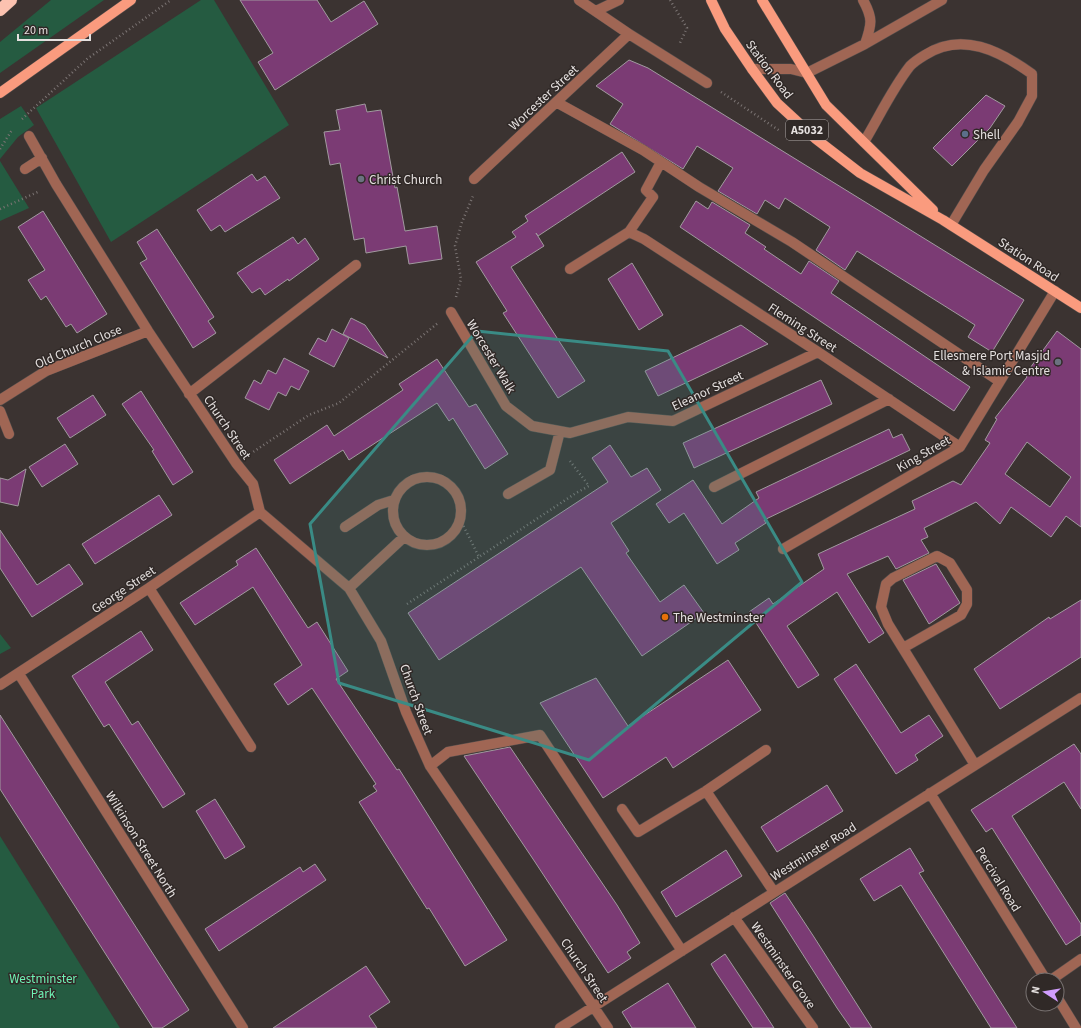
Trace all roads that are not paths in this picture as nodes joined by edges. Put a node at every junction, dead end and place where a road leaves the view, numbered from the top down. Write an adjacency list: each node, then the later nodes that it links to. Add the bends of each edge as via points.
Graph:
1 (11, 0): 9 (highway)
2 (131, 0): 16 (main road)
3 (579, 0): 10 (street)
4 (620, 0): 10 (street)
5 (711, 0): 13 (main road, Station Road / A5032, via 725,29)
6 (762, 0): 14 (main road, Station Road / A5032)
7 (863, 0): 12 (street, via 871,13 871,28)
8 (942, 0): 12 (street)
9 (0, 10)
10 (596, 11): 11 (street)
11 (629, 34): 15 (street); 17 (street, Worcester Street)
12 (865, 44): 14 (street)
13 (752, 69): 14 (street, via 791,69); 24 (main road, Station Road / A5032, via 777,103 860,173)
14 (808, 73): 19 (main road, Station Road / A5032, via 826,105)
15 (707, 83)
16 (0, 93)
17 (556, 102): 21 (street); 23 (street, Worcester Street)
18 (29, 136): 20 (street, Church Street)
19 (864, 142): 24 (main road, Station Road / A5032); 24 (street, via 911,65 936,48 961,44 986,47 1008,57 1032,74 1032,96 1018,122)
20 (42, 158): 22 (street); 31 (street, Church Street)
21 (661, 162): 25 (street, via 646,190 653,197); 33 (street, via 792,242)
22 (25, 169)
23 (474, 179)
24 (947, 222): 28 (main road, Station Road / A5032)
25 (629, 232): 27 (street); 32 (street, Fleming Street, via 644,239)
26 (356, 265): 34 (street, Church Street)
27 (570, 269)
28 (1055, 291): 29 (main road, Station Road / A5032); 33 (street, King Street)
29 (1081, 308)
30 (451, 312): 38 (street, Worcester Walk, via 506,406)
31 (148, 331): 34 (street, Church Street); 36 (street, Old Church Close, via 46,371)
32 (818, 352): 35 (street, Fleming Street); 39 (street, Eleanor Street, via 673,421 628,417 570,433)
33 (1000, 381): 41 (street, King Street)
34 (189, 394): 45 (street, Church Street, via 253,484)
35 (889, 399): 41 (street, Fleming Street); 42 (street)
36 (0, 400)
37 (0, 411): 40 (street)
38 (532, 426): 39 (street, Eleanor Street)
39 (560, 431): 43 (street, via 550,470)
40 (9, 434)
41 (960, 447): 48 (street, King Street)
42 (714, 487)
43 (508, 494)
44 (394, 500): 46 (street, via 378,505); 47 (street, via 394,520); 47 (street, via 408,482 419,477 430,477 451,486 458,496 461,507 460,519 452,534 437,543 426,545)
45 (260, 512): 49 (street, George Street); 50 (street, Church Street)
46 (345, 528)
47 (404, 537): 50 (street)
48 (783, 549)
49 (149, 588): 52 (street, George Street); 55 (street)
50 (349, 588): 58 (street, Church Street, via 381,641 415,734)
51 (903, 648): 51 (street, via 881,607 886,584 937,556 950,563 967,590 967,604 961,616); 57 (street)
52 (19, 674): 53 (street, George Street); 70 (street, Wilkinson Street North)
53 (0, 685)
54 (1081, 698): 57 (street, Westminster Road)
55 (251, 747)
56 (766, 750): 59 (street)
57 (975, 765): 60 (street, Westminster Road)
58 (430, 766): 64 (street, via 448,752 540,735); 68 (street, Church Street)
59 (706, 791): 61 (street, via 638,832); 62 (street)
60 (930, 793): 62 (street, Westminster Road); 66 (street, Percival Road)
61 (622, 809)
62 (774, 892): 63 (street, Westminster Road)
63 (734, 917): 64 (street, Westminster Road); 73 (street, Westminster Grove)
64 (682, 951): 68 (street, Westminster Road)
65 (1081, 959): 67 (street)
66 (1041, 972)
67 (1062, 972)
68 (595, 1006): 71 (street, Westminster Road); 72 (street, Church Street)
69 (1065, 1010): 74 (street)
70 (243, 1028)
71 (560, 1028)
72 (608, 1028)
73 (813, 1028)
74 (1076, 1028)

